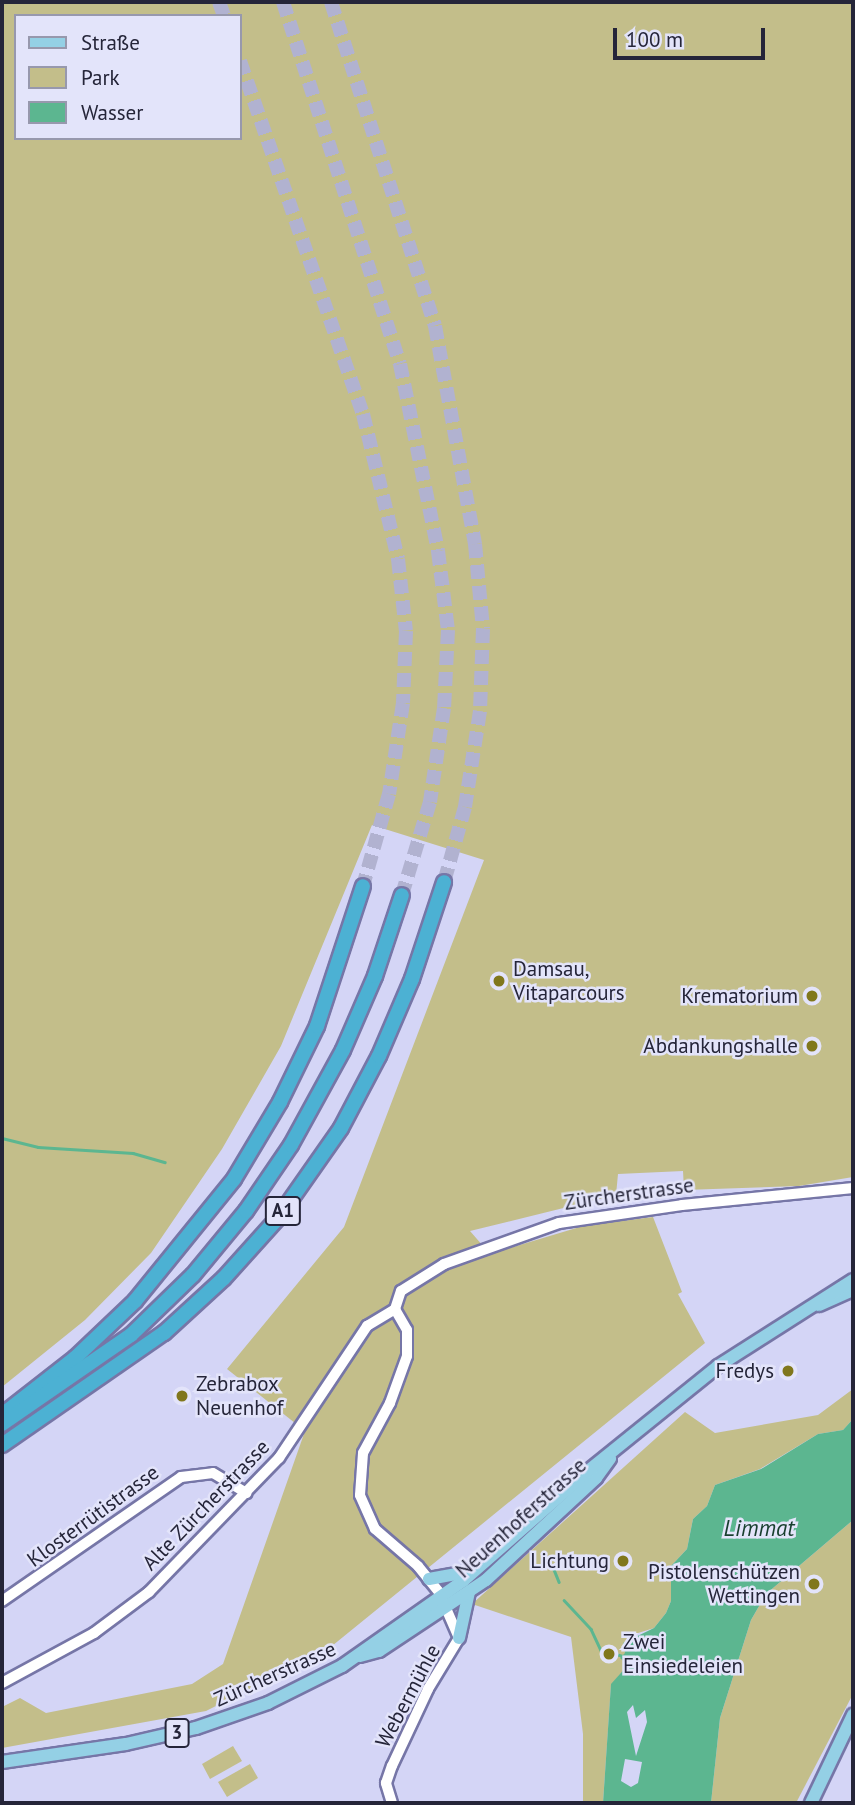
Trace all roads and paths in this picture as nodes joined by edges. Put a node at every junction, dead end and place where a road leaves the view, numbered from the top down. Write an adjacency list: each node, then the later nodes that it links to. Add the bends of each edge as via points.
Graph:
1 (444, 882): 11 (highway, A1, via 412,979 379,1056 341,1128 286,1207 224,1278 164,1333)
2 (363, 886): 9 (highway, via 341,964 309,1043 234,1179 135,1301 75,1358)
3 (402, 895): 10 (highway, A1, via 375,976 343,1050 291,1145 246,1211 193,1275 131,1335)
4 (853, 1188): 7 (street, Zürcherstrasse, via 559,1223 444,1264 401,1291)
5 (853, 1280): 8 (main road, Neuenhoferstrasse / 3)
6 (853, 1290): 8 (main road, Neuenhoferstrasse / 3)
7 (395, 1309): 13 (street, Alte Zürcherstrasse, via 367,1326 299,1430); 15 (street, Webermühle, via 407,1330 407,1356 390,1403 363,1453 358,1488 375,1529)
8 (806, 1310): 12 (main road, Neuenhoferstrasse / 3, via 718,1366)
9 (2, 1415)
10 (2, 1424)
11 (2, 1445)
12 (614, 1453): 14 (main road, Neuenhoferstrasse / 3); 16 (main road, Neuenhoferstrasse / 3, via 596,1478)
13 (246, 1493): 17 (street, Klosterrütistrasse, via 212,1474 181,1477); 20 (street, Alte Zürcherstrasse, via 133,1605 94,1633)
14 (477, 1570): 15 (main road); 18 (main road, Neuenhoferstrasse / 3)
15 (429, 1579): 18 (street, Webermühle)
16 (469, 1592): 18 (main road, Neuenhoferstrasse / 3); 19 (main road)
17 (2, 1601)
18 (445, 1602): 19 (street, Webermühle); 22 (main road, Zürcherstrasse / 3, via 291,1692 210,1724 126,1744)
19 (459, 1638): 23 (street, Webermühle, via 428,1689 392,1766 386,1783)
20 (2, 1684)
21 (853, 1715): 24 (main road)
22 (2, 1762)
23 (388, 1801)
24 (811, 1803)

